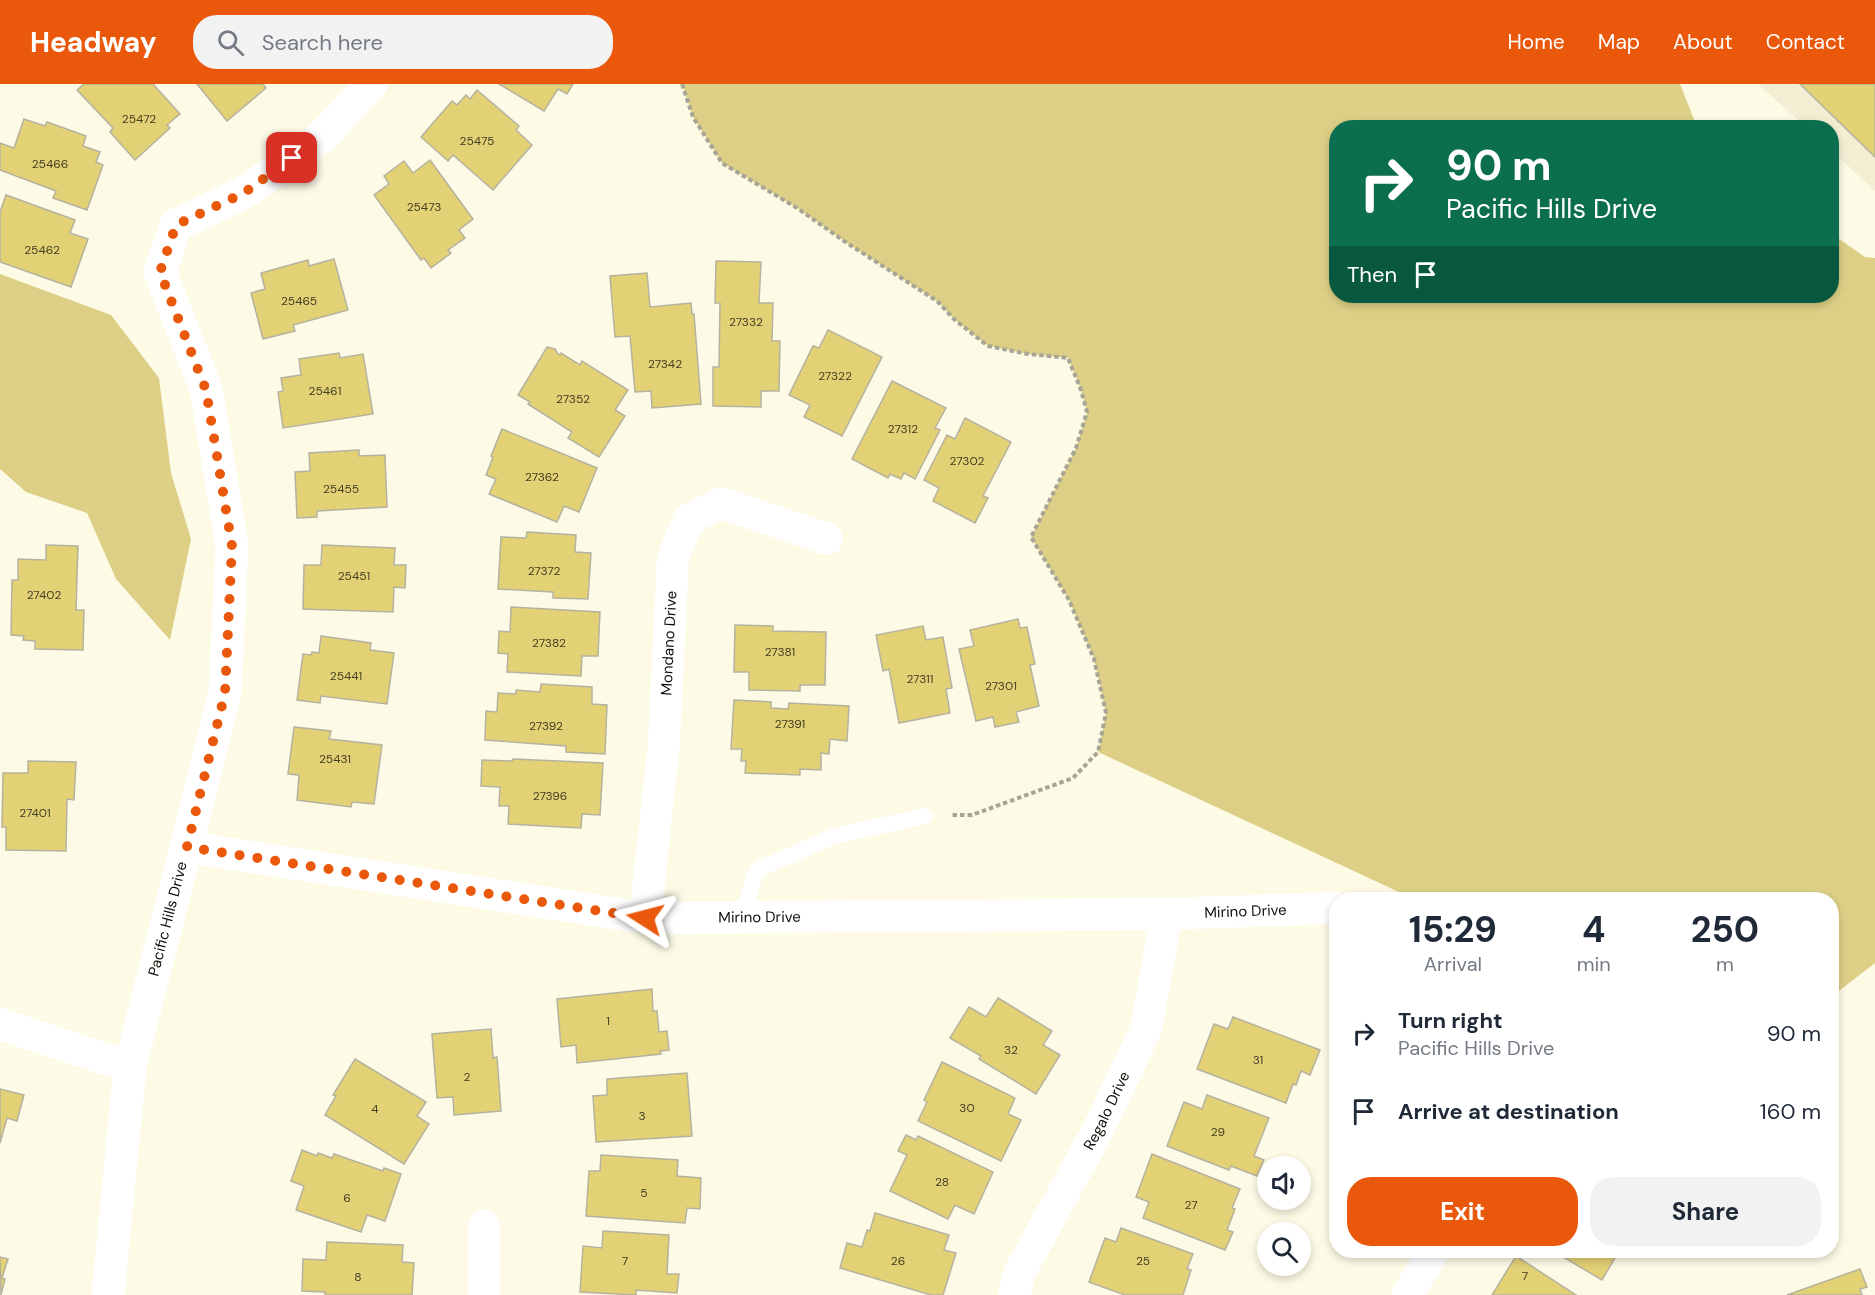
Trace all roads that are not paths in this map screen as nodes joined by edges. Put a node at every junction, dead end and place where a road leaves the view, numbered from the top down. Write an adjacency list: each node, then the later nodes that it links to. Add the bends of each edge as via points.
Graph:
1 (371, 84): 4 (street, Pacific Hills Drive, via 315,142 244,193 176,225 160,272 206,390 232,546 225,693)
2 (827, 539): 8 (street, Mondano Drive, via 721,502 689,519 673,556 664,743)
3 (925, 816): 7 (lane, via 834,836 757,870)
4 (187, 847): 8 (street, Mirino Drive); 10 (street, Pacific Hills Drive)
5 (1329, 908): 6 (street, Mirino Drive)
6 (1167, 914): 7 (street, Mirino Drive); 15 (street, Regalo Drive, via 1146,1029 1098,1130 1020,1272)
7 (741, 917): 8 (street, Mirino Drive)
8 (645, 918)
9 (0, 1024): 10 (street)
10 (130, 1067): 13 (street, Pacific Hills Drive)
11 (484, 1226): 14 (street)
12 (1430, 1258): 16 (street)
13 (108, 1295)
14 (484, 1295)
15 (1014, 1295)
16 (1407, 1295)

